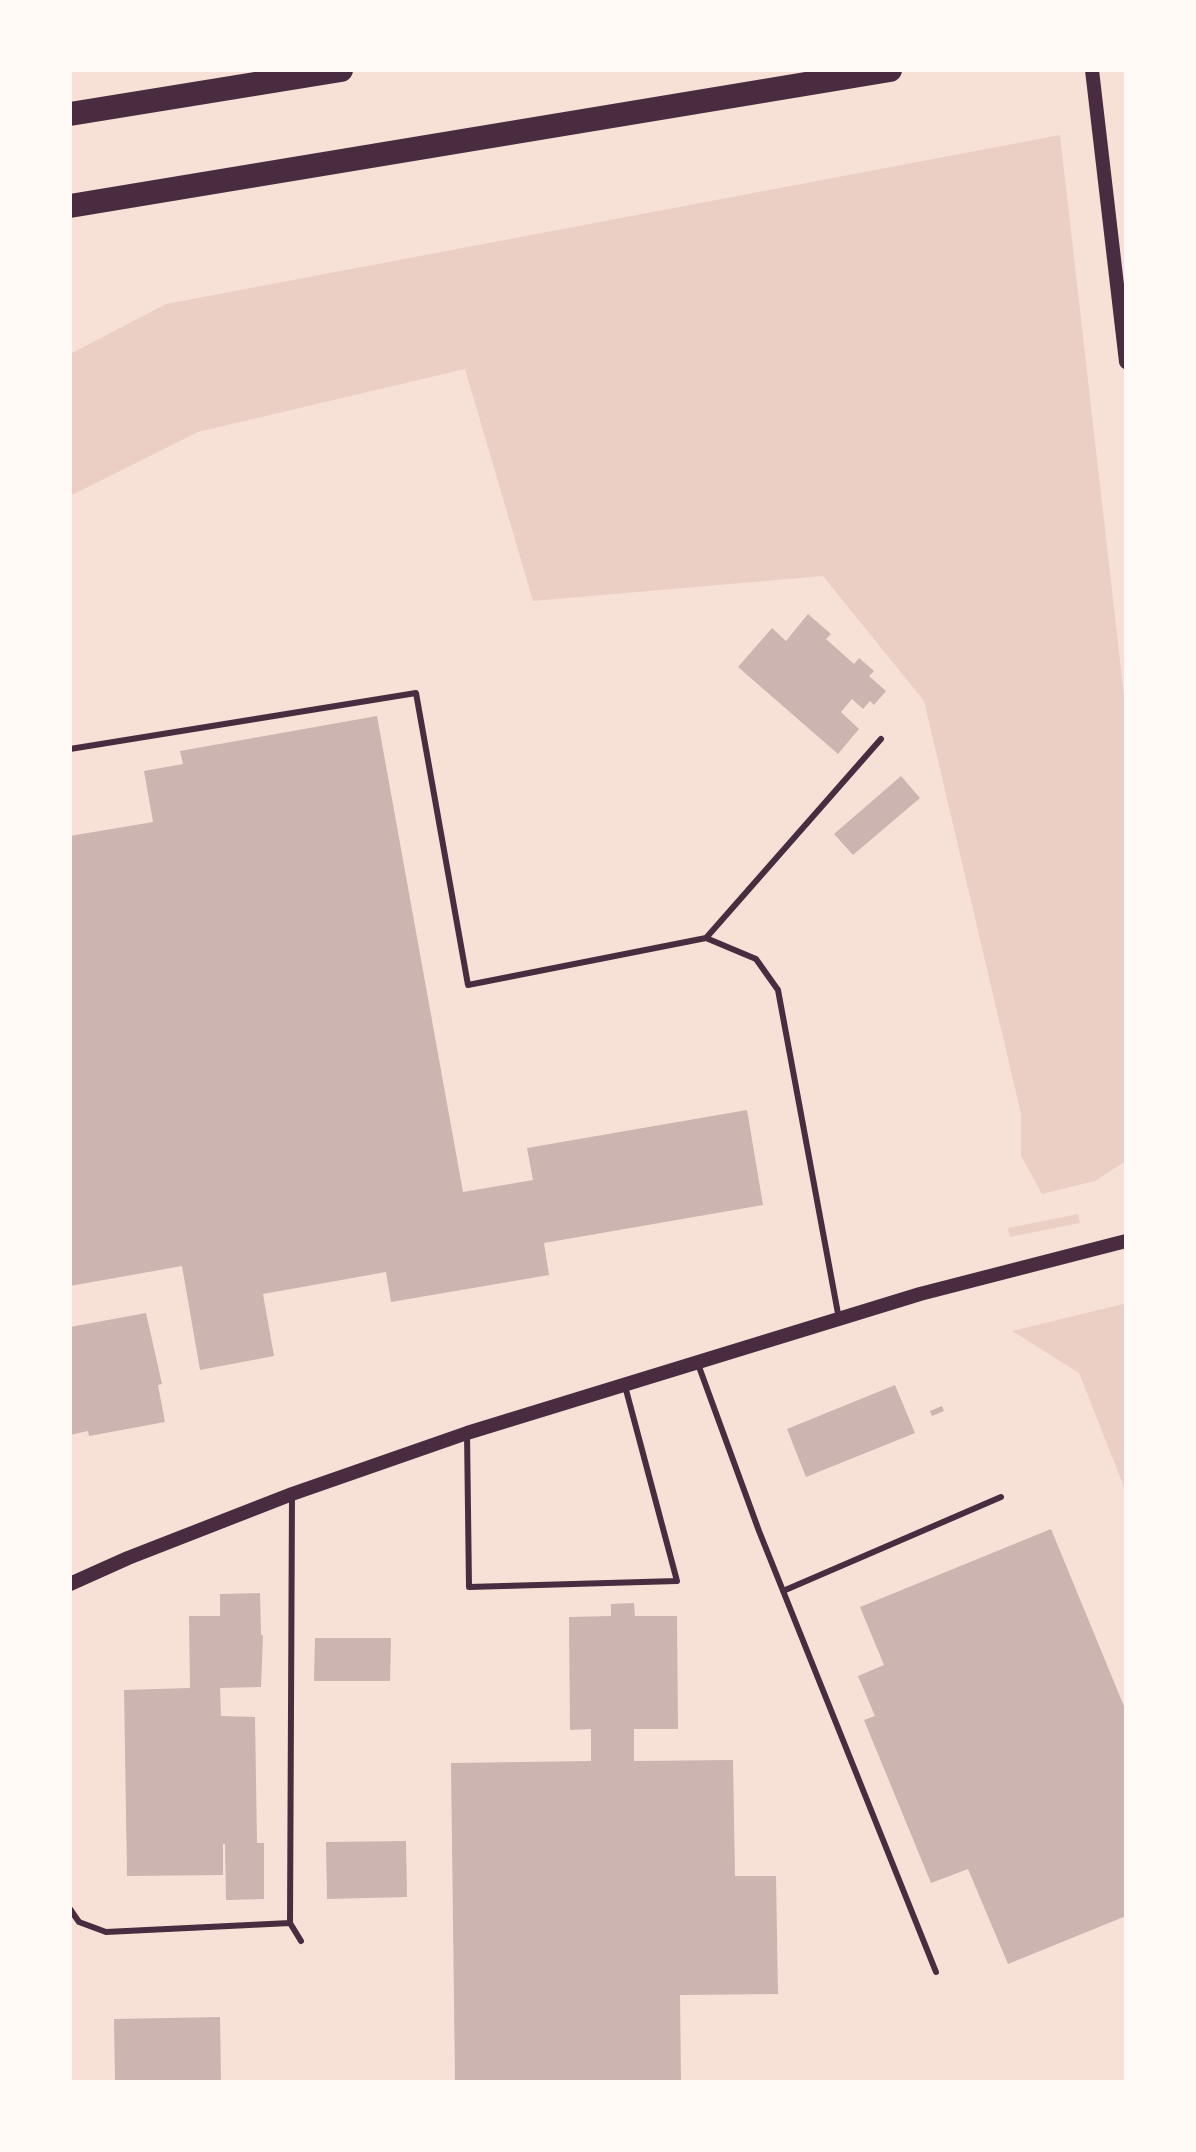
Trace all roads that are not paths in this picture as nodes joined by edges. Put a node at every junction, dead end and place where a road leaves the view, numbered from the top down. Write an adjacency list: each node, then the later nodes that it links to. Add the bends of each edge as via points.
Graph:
1 (341, 70): 4 (highway)
2 (890, 70): 5 (highway)
3 (1092, 70): 8 (street)
4 (70, 114)
5 (103, 201): 6 (highway); 7 (highway)
6 (70, 206)
7 (70, 220)
8 (1126, 362)
9 (881, 739): 11 (lane)
10 (70, 749): 11 (lane, via 416,693 468,985)
11 (706, 938): 13 (lane, via 756,959 778,990)
12 (1126, 1241): 13 (street)
13 (839, 1319): 14 (street)
14 (697, 1361): 15 (street); 20 (lane)
15 (624, 1383): 16 (street); 16 (lane, via 677,1581 469,1587)
16 (467, 1433): 17 (street)
17 (292, 1494): 19 (street); 22 (lane)
18 (1001, 1497): 20 (lane)
19 (70, 1584)
20 (783, 1591): 24 (lane)
21 (70, 1909): 22 (lane, via 79,1922 106,1932)
22 (290, 1923): 23 (lane)
23 (301, 1941)
24 (936, 1972)

